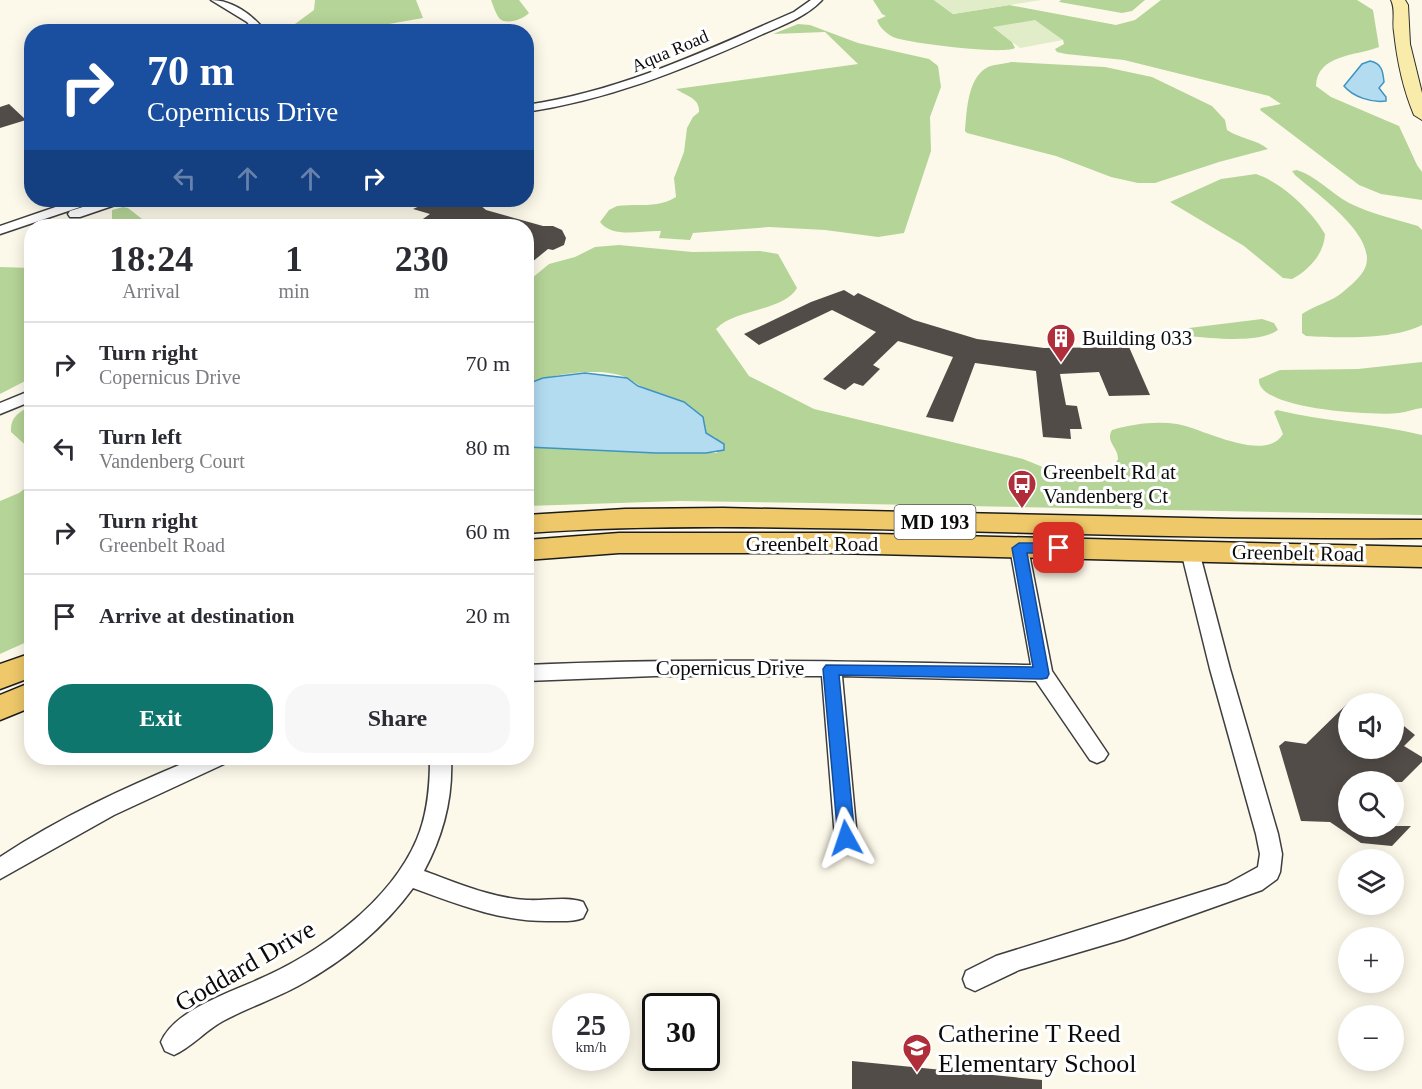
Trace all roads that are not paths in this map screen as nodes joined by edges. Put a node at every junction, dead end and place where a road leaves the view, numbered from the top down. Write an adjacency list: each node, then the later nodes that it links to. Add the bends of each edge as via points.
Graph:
1 (216, 0): 4 (street)
2 (816, 0): 7 (street, Aqua Road, via 612,82); 8 (street, Aqua Road, via 798,14 641,82 588,99)
3 (1398, 0): 9 (main road)
4 (228, 7): 5 (street); 6 (street)
5 (236, 24)
6 (254, 24)
7 (534, 99)
8 (534, 108)
9 (1422, 115)
10 (73, 207): 12 (street)
11 (94, 207): 13 (street)
12 (50, 219)
13 (57, 219)
14 (24, 227): 15 (street)
15 (0, 230)
16 (24, 231): 17 (street)
17 (0, 242)
18 (24, 398): 19 (street)
19 (0, 409)
20 (534, 523): 21 (main road, Greenbelt Road / MD 193, via 737,517)
21 (1422, 530)
22 (1019, 548): 23 (main road, Greenbelt Road / MD 193, via 619,543); 24 (main road, Greenbelt Road / MD 193); 29 (street)
23 (534, 549)
24 (1190, 551): 25 (main road, Greenbelt Road / MD 193); 40 (street, via 1267,834 1269,872 1241,888 1150,921 1018,959)
25 (1422, 557)
26 (24, 667): 30 (main road)
27 (831, 669): 28 (street, Copernicus Drive, via 625,668); 29 (street, Copernicus Drive); 36 (street)
28 (534, 674)
29 (1042, 674): 33 (street)
30 (0, 677)
31 (24, 698): 32 (main road)
32 (0, 708)
33 (1098, 754)
34 (201, 765): 37 (street, via 101,809)
35 (441, 765): 38 (street, Goddard Drive, via 433,825)
36 (846, 838)
37 (0, 869)
38 (408, 876): 39 (street, via 486,903 527,911); 41 (street, Goddard Drive, via 341,945 291,977 199,1020)
39 (575, 910)
40 (975, 980)
41 (174, 1042)

